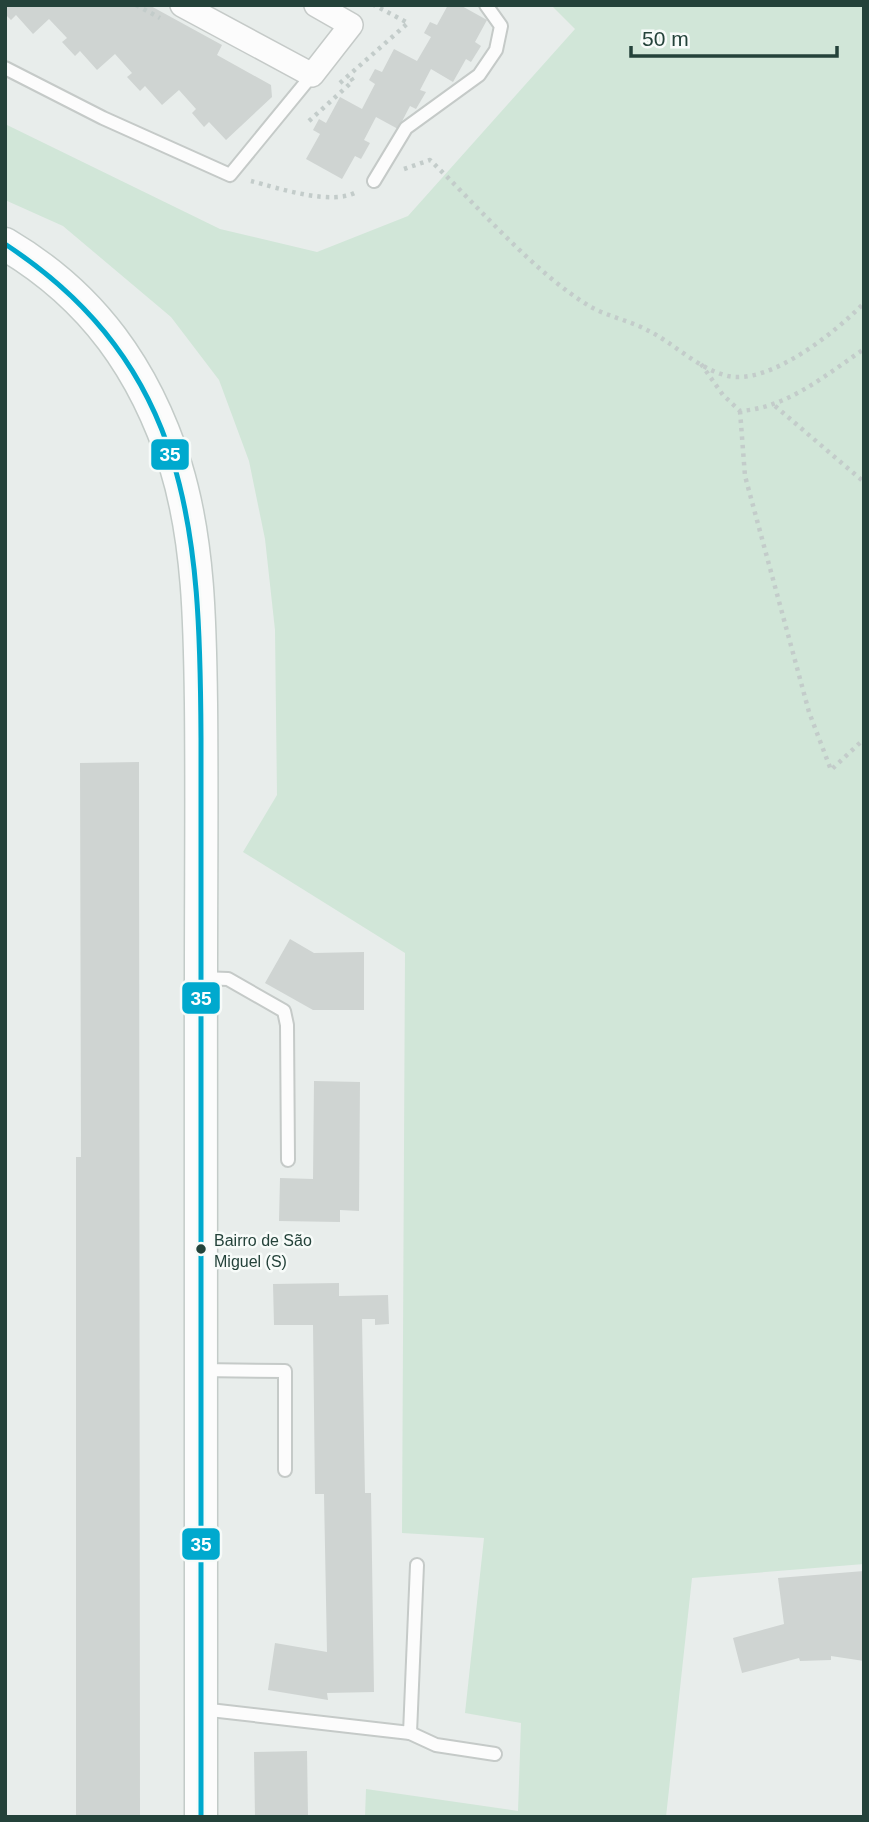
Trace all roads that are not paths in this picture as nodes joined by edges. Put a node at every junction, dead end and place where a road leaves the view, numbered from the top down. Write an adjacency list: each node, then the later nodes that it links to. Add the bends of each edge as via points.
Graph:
1 (182, 5): 5 (street)
2 (316, 5): 5 (street, via 351,25)
3 (486, 5): 6 (lane, via 501,26 496,50 479,75 406,128)
4 (5, 68): 5 (lane, via 230,175)
5 (312, 75)
6 (374, 181)
7 (5, 244): 8 (street, via 30,258 79,299 117,341 150,400 177,470 191,539 200,624)
8 (201, 978): 9 (lane, via 228,979 284,1012 288,1025); 10 (street)
9 (288, 1160)
10 (199, 1370): 11 (lane, via 285,1371); 13 (street)
11 (285, 1470)
12 (416, 1565): 14 (lane)
13 (201, 1709): 14 (lane); 16 (street)
14 (410, 1733): 15 (lane, via 436,1745)
15 (495, 1754)
16 (201, 1817)

